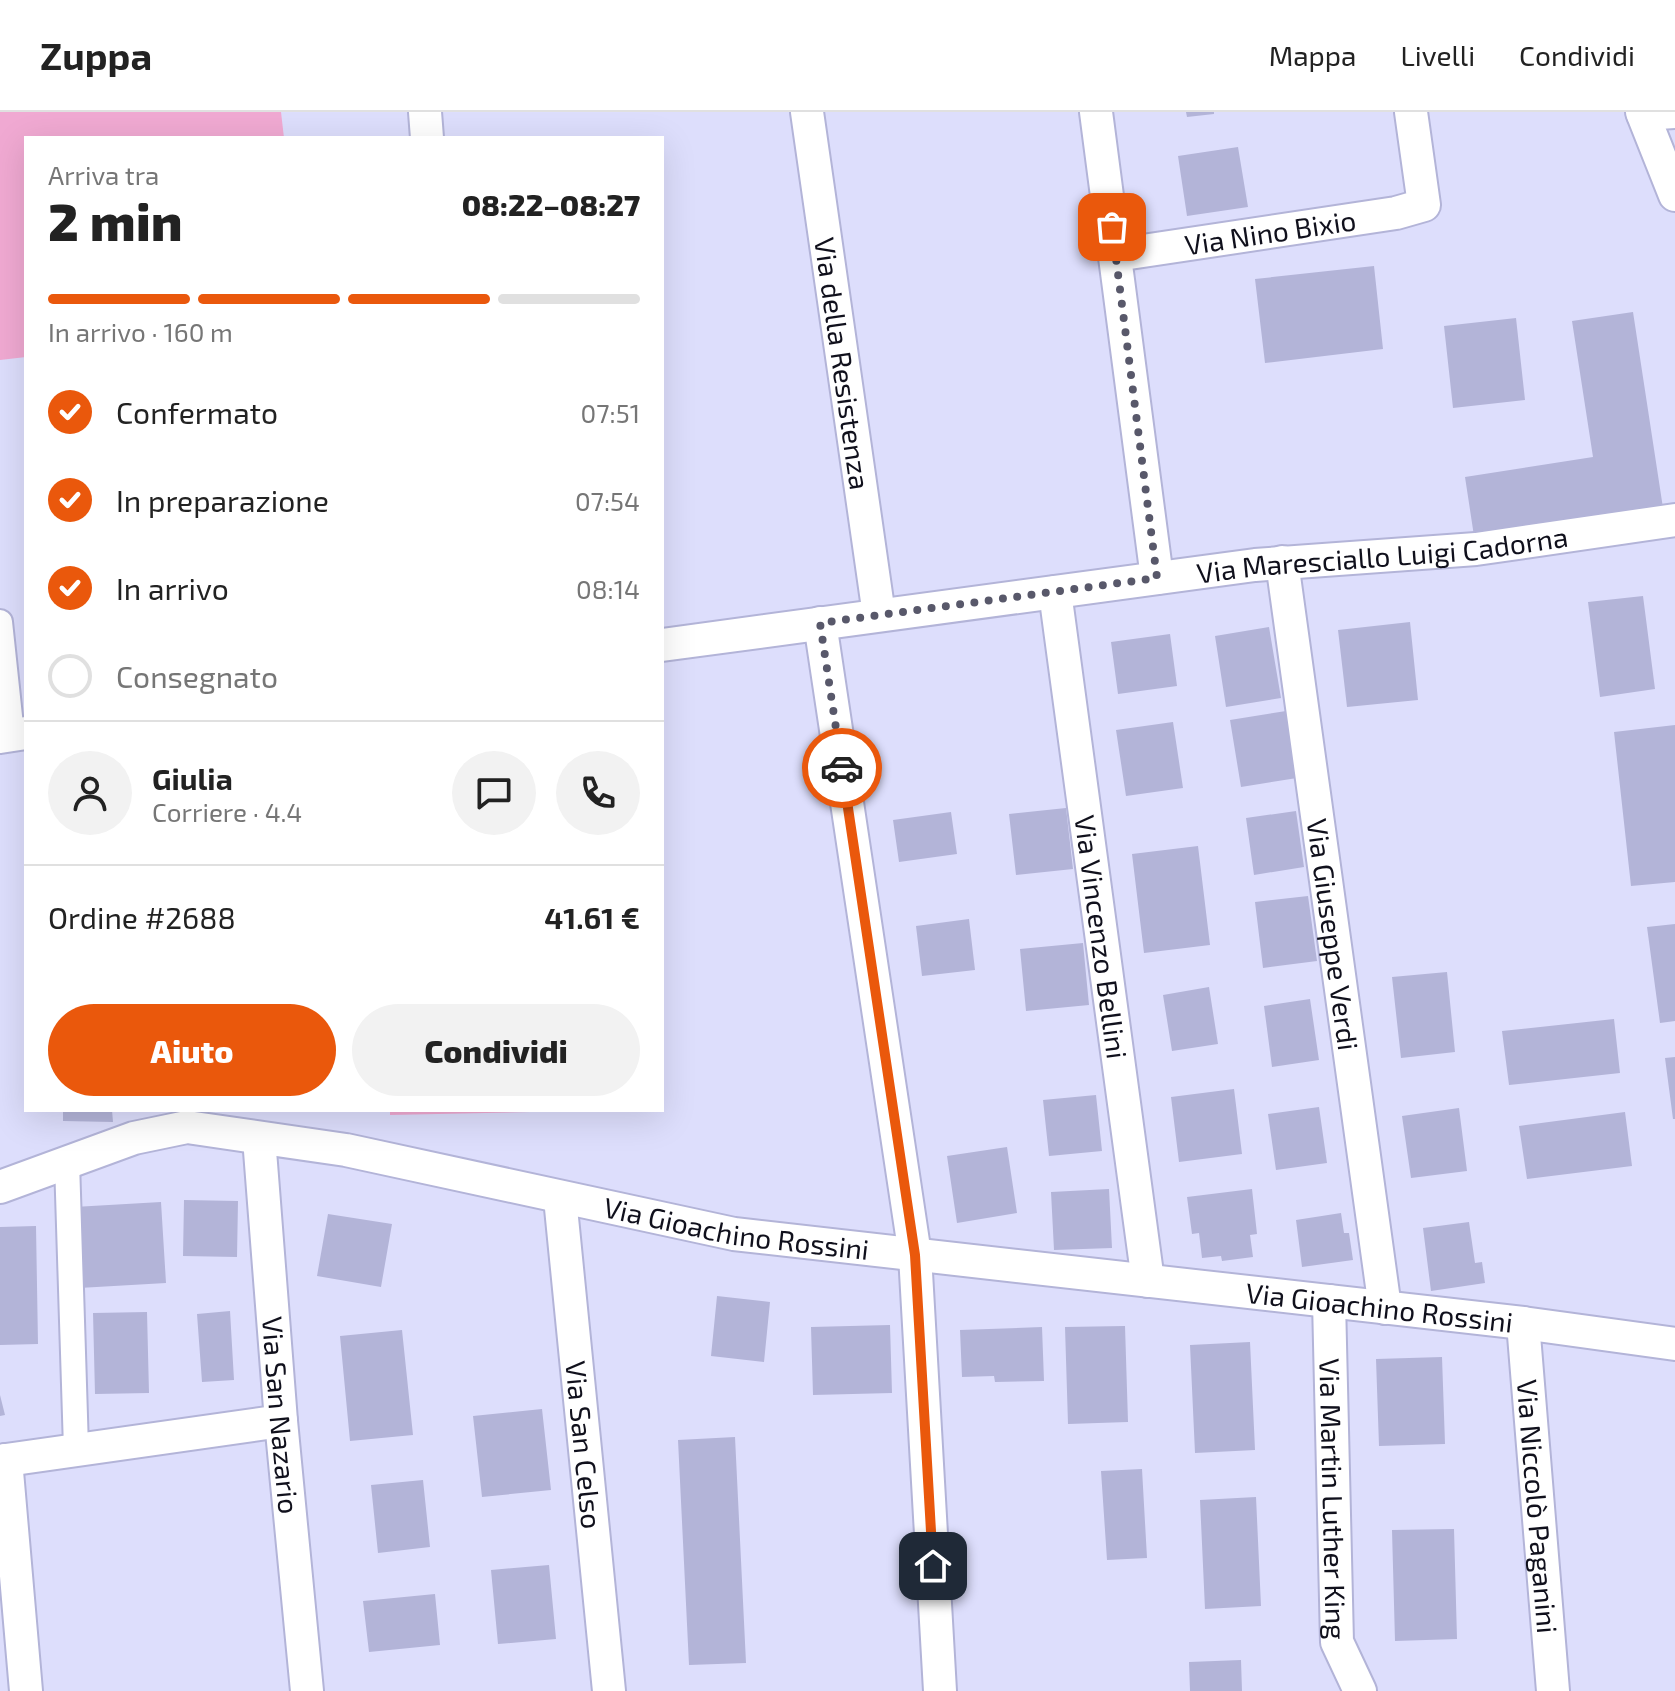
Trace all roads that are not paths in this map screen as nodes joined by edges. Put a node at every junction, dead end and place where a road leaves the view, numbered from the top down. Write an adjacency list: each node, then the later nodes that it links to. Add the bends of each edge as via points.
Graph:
1 (425, 112): 7 (street)
2 (807, 112): 14 (street, Via della Resistenza)
3 (1096, 112): 9 (street)
4 (1411, 112): 9 (street, Via Nino Bixio, via 1424,205)
5 (1675, 112): 6 (street)
6 (1642, 113): 8 (street)
7 (427, 136)
8 (1675, 195)
9 (1116, 255): 12 (street)
10 (1675, 520): 11 (street, Via Maresciallo Luigi Cadorna, via 1476,549)
11 (1282, 562): 12 (street, Via Maresciallo Luigi Cadorna); 27 (street, Via Giuseppe Verdi)
12 (1157, 578): 13 (street, Via Maresciallo Luigi Cadorna)
13 (1055, 592): 14 (street, Via Maresciallo Luigi Cadorna); 25 (street, Via Vincenzo Bellini)
14 (879, 615): 16 (street, Via Maresciallo Luigi Cadorna)
15 (0, 622): 18 (street)
16 (820, 623): 17 (street, Via Maresciallo Luigi Cadorna); 24 (street)
17 (664, 645)
18 (13, 735)
19 (187, 1119): 20 (street, Via Gioachino Rossini); 21 (street, Via Gioachino Rossini)
20 (259, 1138): 23 (street, Via Gioachino Rossini, via 346,1150); 30 (street, Via San Nazario)
21 (67, 1162): 22 (street, Via Gioachino Rossini); 31 (street)
22 (0, 1187)
23 (560, 1198): 24 (street, Via Gioachino Rossini, via 734,1234); 35 (street, Via San Celso)
24 (915, 1255): 25 (street, Via Gioachino Rossini); 36 (street)
25 (1148, 1281): 26 (street, Via Gioachino Rossini)
26 (1329, 1301): 27 (street, Via Gioachino Rossini); 37 (street, Via Martin Luther King, via 1337,1642)
27 (1385, 1308): 28 (street, Via Gioachino Rossini)
28 (1523, 1323): 29 (street, Via Gioachino Rossini); 38 (street, Via Niccolò Paganini)
29 (1675, 1344)
30 (281, 1421): 31 (street); 34 (street, Via San Nazario)
31 (76, 1448): 32 (street)
32 (3, 1460): 33 (street)
33 (26, 1691)
34 (307, 1691)
35 (609, 1691)
36 (940, 1691)
37 (1360, 1691)
38 (1553, 1691)

